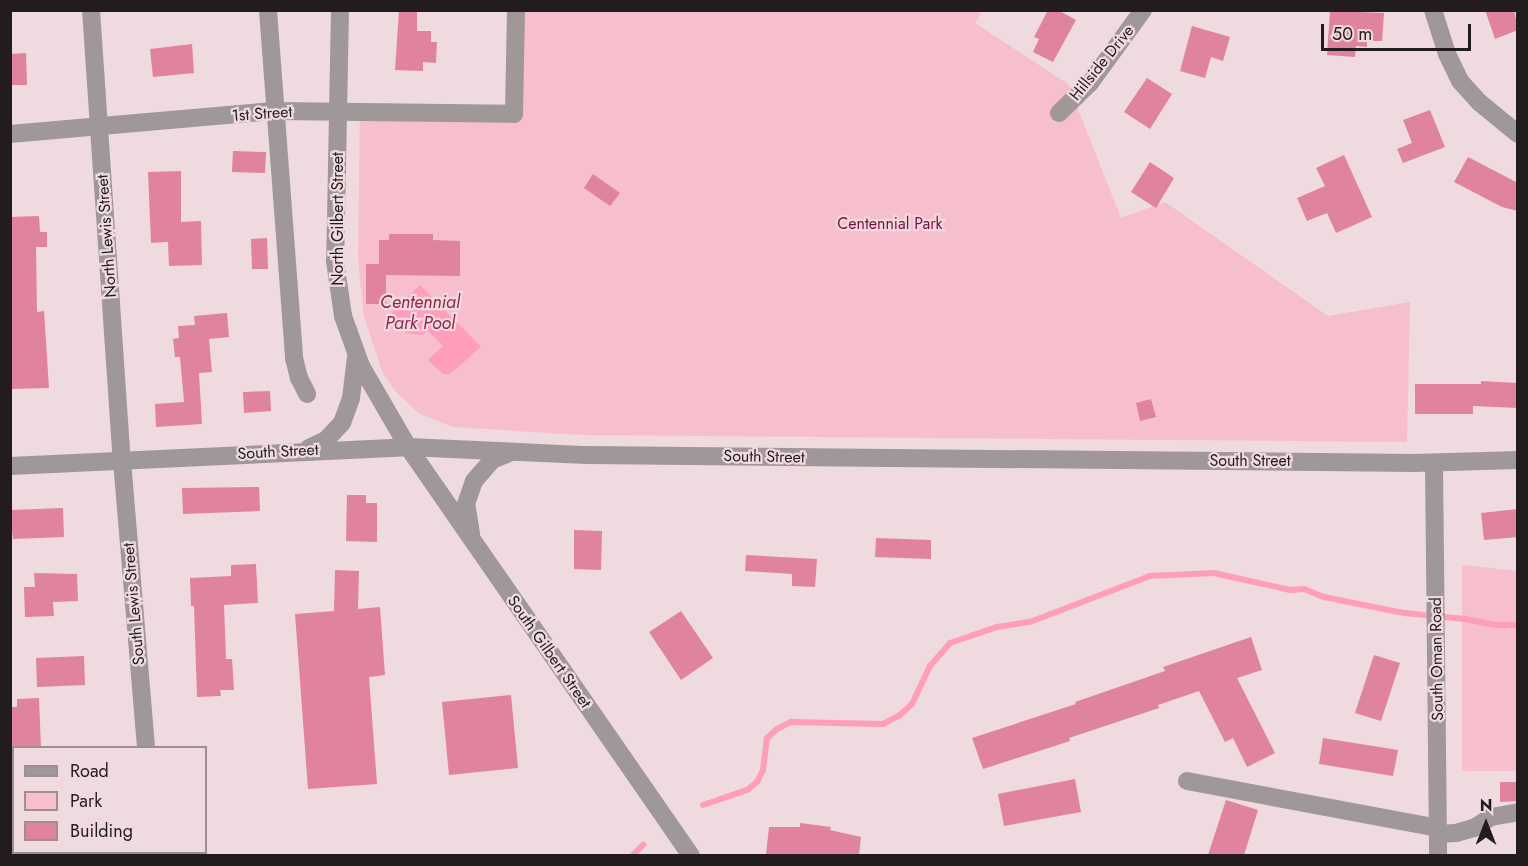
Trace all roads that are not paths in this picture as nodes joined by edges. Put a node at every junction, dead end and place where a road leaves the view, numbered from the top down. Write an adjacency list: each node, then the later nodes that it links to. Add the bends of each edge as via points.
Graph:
1 (91, 10): 10 (street, North Lewis Street)
2 (268, 10): 8 (street)
3 (340, 10): 7 (street, North Gilbert Street)
4 (516, 10): 7 (street, 1st Street, via 514,114)
5 (1143, 10): 9 (street, Hillside Drive, via 1090,83)
6 (1433, 10): 12 (street, via 1460,81)
7 (338, 110): 8 (street, 1st Street); 13 (street, North Gilbert Street, via 335,261 339,299)
8 (275, 111): 10 (street, 1st Street); 14 (street, via 294,358)
9 (1059, 113)
10 (99, 127): 11 (street, 1st Street); 19 (street, North Lewis Street)
11 (10, 134)
12 (1518, 134)
13 (356, 355): 15 (street, North Gilbert Street); 16 (street, via 351,398 342,423 326,440)
14 (307, 394)
15 (408, 447): 16 (street, South Street); 17 (street, South Street); 22 (street, South Gilbert Street)
16 (303, 451): 19 (street, South Street)
17 (514, 451): 20 (street, South Street); 22 (street, via 492,460 474,481 466,504)
18 (1518, 460): 20 (street, South Street)
19 (122, 461): 21 (street, South Street); 23 (street, South Lewis Street)
20 (1434, 463): 26 (street, South Oman Road)
21 (10, 466)
22 (473, 542): 27 (street, South Gilbert Street)
23 (146, 746)
24 (1187, 781): 26 (street)
25 (1518, 812): 26 (street, via 1491,817 1456,833)
26 (1438, 831): 28 (street, South Oman Road)
27 (691, 855)
28 (1438, 855)

